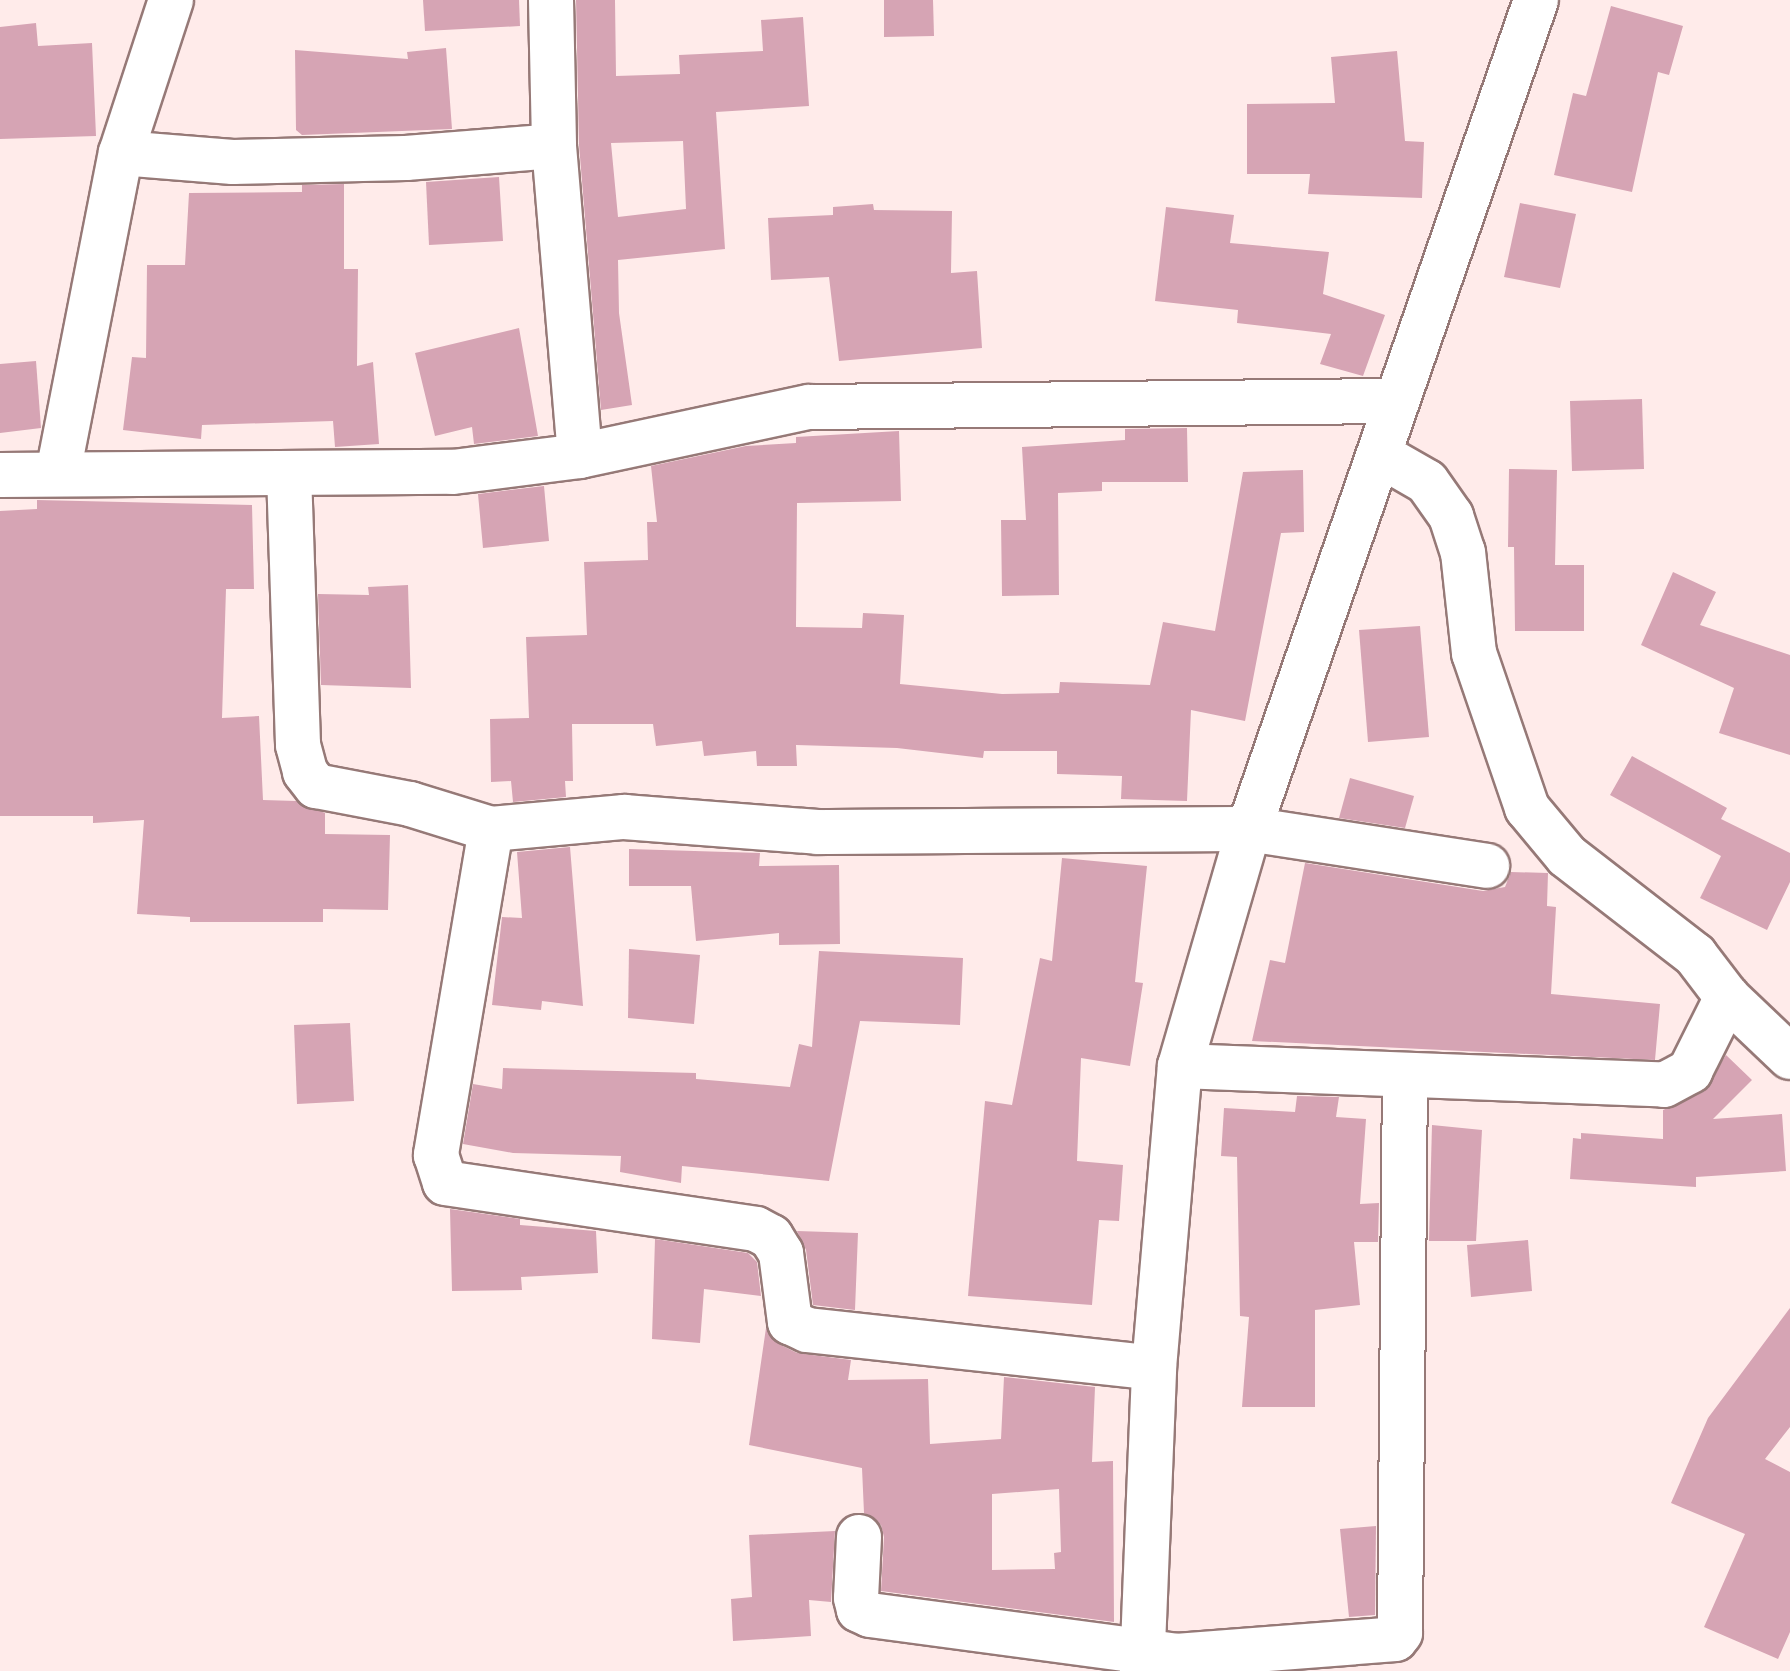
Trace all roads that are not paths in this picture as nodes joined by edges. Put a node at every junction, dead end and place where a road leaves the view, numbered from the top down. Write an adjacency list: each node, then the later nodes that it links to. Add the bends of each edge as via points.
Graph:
1 (171, 0): 5 (street)
2 (551, 0): 4 (street)
3 (1536, 0): 6 (street)
4 (554, 146): 5 (street, via 406,158 233,162); 8 (street)
5 (121, 153): 9 (street)
6 (1395, 401): 7 (street); 8 (street, via 809,407)
7 (1380, 455): 13 (street); 15 (street, via 1427,482 1451,516 1463,552 1474,653 1527,808 1567,856 1695,955)
8 (580, 456): 10 (street, via 453,472)
9 (58, 473): 10 (street); 11 (street)
10 (289, 473): 12 (street, via 294,693 305,772 316,786 410,804)
11 (0, 475)
12 (491, 829): 13 (street, via 624,817 817,832); 19 (street, via 436,1155 445,1183 756,1229 771,1237 781,1253 790,1322 807,1330)
13 (1283, 833): 14 (street); 17 (street)
14 (1487, 866)
15 (1727, 997): 16 (street); 18 (street, via 1690,1071 1678,1082)
16 (1790, 1057)
17 (1180, 1066): 18 (street); 19 (street)
18 (1405, 1075): 21 (street, via 1400,1633 1387,1642)
19 (1154, 1368): 21 (street)
20 (859, 1537): 21 (street, via 856,1598 859,1610 870,1615)
21 (1167, 1660)

